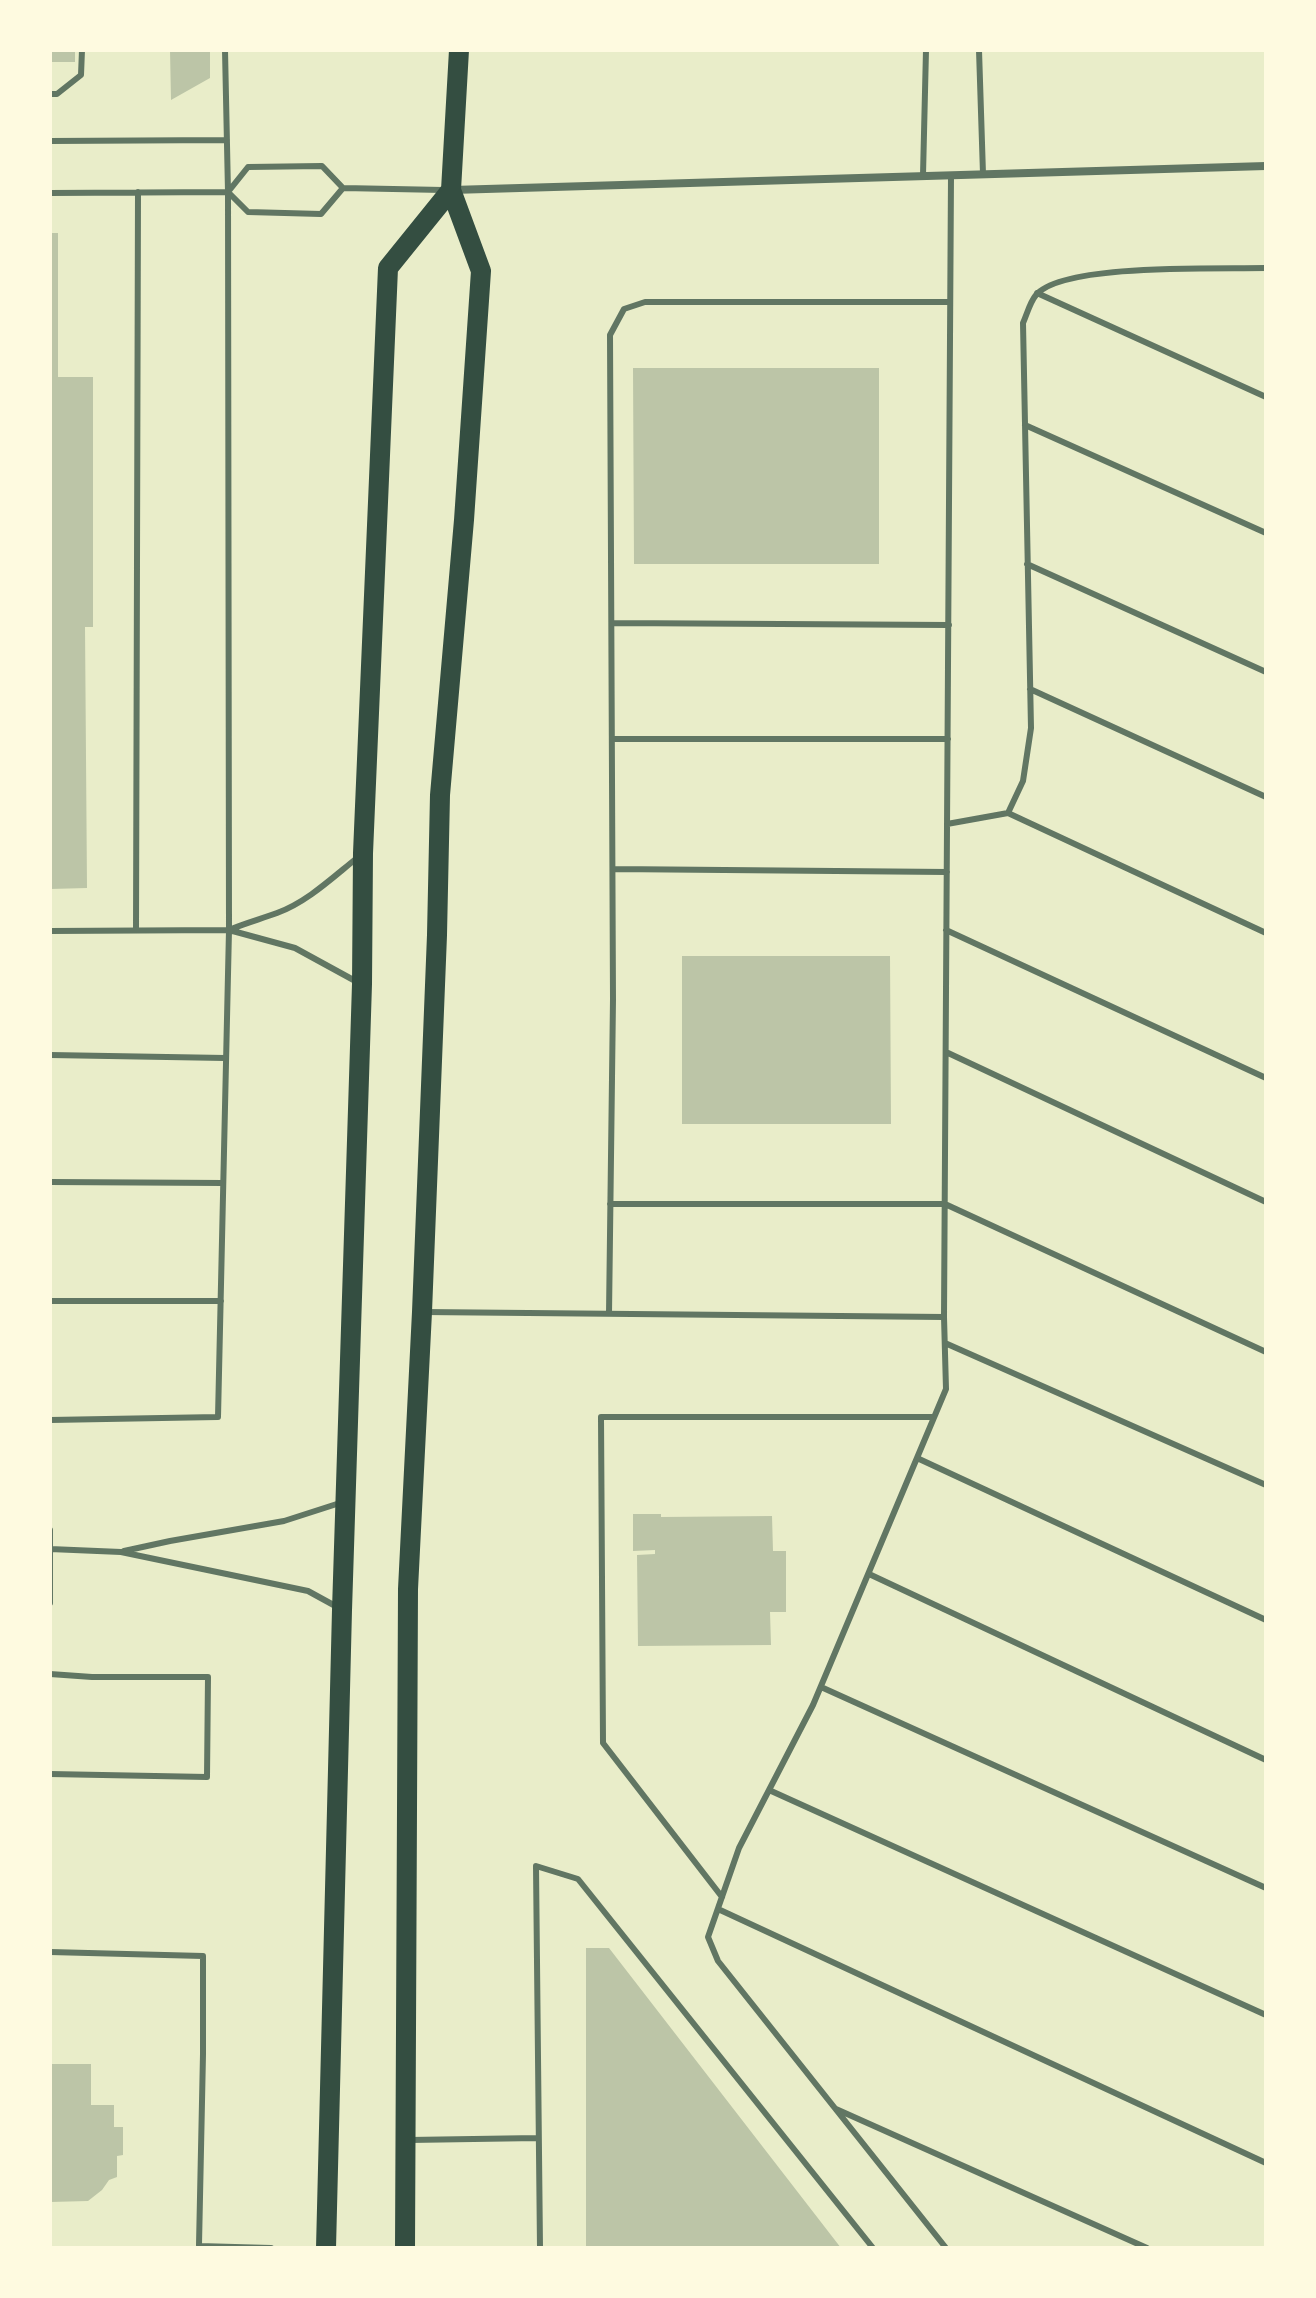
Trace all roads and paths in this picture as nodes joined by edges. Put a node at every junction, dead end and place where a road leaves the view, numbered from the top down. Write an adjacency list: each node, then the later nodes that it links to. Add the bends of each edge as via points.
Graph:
1 (82, 50): 6 (lane, via 81,75)
2 (225, 50): 7 (lane)
3 (459, 50): 14 (main road)
4 (926, 50): 11 (lane)
5 (979, 50): 10 (lane)
6 (50, 94)
7 (227, 140): 8 (lane); 16 (lane)
8 (50, 141)
9 (1266, 166): 10 (street)
10 (983, 174): 12 (street)
11 (923, 175): 12 (street); 14 (street)
12 (951, 176): 20 (lane)
13 (343, 188): 14 (lane); 16 (lane, via 321,214 248,212); 16 (lane, via 322,166 248,167)
14 (451, 190): 34 (main road, via 388,268); 54 (main road, via 481,271 440,795)
15 (138, 192): 16 (lane); 17 (lane); 37 (lane)
16 (228, 192): 38 (lane)
17 (50, 193)
18 (1266, 268): 19 (lane, via 1117,271 1070,277)
19 (1037, 293): 21 (lane); 22 (lane, via 1023,323)
20 (950, 302): 25 (lane, via 645,302 624,309 610,335); 26 (lane)
21 (1266, 397)
22 (1025, 425): 23 (lane); 24 (lane)
23 (1266, 533)
24 (1027, 564): 27 (lane); 28 (lane)
25 (612, 623): 26 (lane); 29 (lane)
26 (949, 625): 30 (lane)
27 (1266, 672)
28 (1030, 689): 31 (lane); 32 (lane, via 1023,781)
29 (613, 739): 30 (lane); 35 (lane)
30 (948, 739): 33 (lane)
31 (1266, 797)
32 (1008, 813): 33 (lane); 41 (lane)
33 (947, 824): 36 (lane)
34 (363, 853): 38 (lane, via 309,896); 42 (main road)
35 (613, 869): 36 (lane); 50 (lane)
36 (947, 872): 39 (lane)
37 (136, 930): 38 (lane); 40 (lane)
38 (229, 930): 42 (lane, via 295,948); 45 (lane)
39 (946, 930): 43 (lane); 46 (lane)
40 (50, 931)
41 (1266, 933)
42 (362, 984): 63 (main road)
43 (946, 1052): 49 (lane); 51 (lane)
44 (50, 1055): 45 (lane)
45 (225, 1058): 48 (lane)
46 (1266, 1078)
47 (50, 1182): 48 (lane)
48 (223, 1183): 53 (lane)
49 (1266, 1202)
50 (610, 1204): 51 (lane); 55 (lane)
51 (945, 1204): 56 (lane); 58 (lane)
52 (50, 1301): 53 (lane)
53 (221, 1301): 60 (lane, via 218,1417)
54 (422, 1312): 55 (lane); 83 (main road, via 408,1589)
55 (609, 1314): 56 (lane)
56 (944, 1317): 57 (lane)
57 (945, 1343): 59 (lane, via 946,1389); 62 (lane)
58 (1266, 1352)
59 (934, 1417): 61 (lane); 77 (lane, via 601,1417 603,1743)
60 (50, 1420)
61 (917, 1458): 67 (lane); 70 (lane)
62 (1266, 1485)
63 (347, 1501): 66 (lane, via 284,1521); 69 (main road)
64 (50, 1530): 65 (lane)
65 (50, 1549): 66 (lane); 68 (lane)
66 (121, 1552): 69 (lane, via 308,1591)
67 (869, 1574): 72 (lane); 73 (lane)
68 (50, 1603)
69 (342, 1610): 87 (main road)
70 (1266, 1620)
71 (50, 1674): 74 (lane, via 208,1677 207,1777)
72 (821, 1687): 75 (lane); 76 (lane)
73 (1266, 1760)
74 (50, 1774)
75 (769, 1790): 77 (lane, via 739,1848); 80 (lane)
76 (1266, 1888)
77 (722, 1897): 78 (lane)
78 (718, 1909): 81 (lane, via 708,1937 718,1961); 84 (lane)
79 (50, 1952): 85 (lane, via 203,1956)
80 (1266, 2015)
81 (835, 2109): 91 (lane); 92 (lane)
82 (538, 2138): 83 (lane); 89 (lane); 90 (lane, via 536,1866 578,1879)
83 (405, 2140): 88 (main road)
84 (1266, 2163)
85 (198, 2247): 86 (lane)
86 (271, 2248)
87 (326, 2248)
88 (405, 2248)
89 (540, 2248)
90 (873, 2248)
91 (946, 2248)
92 (1147, 2248)

